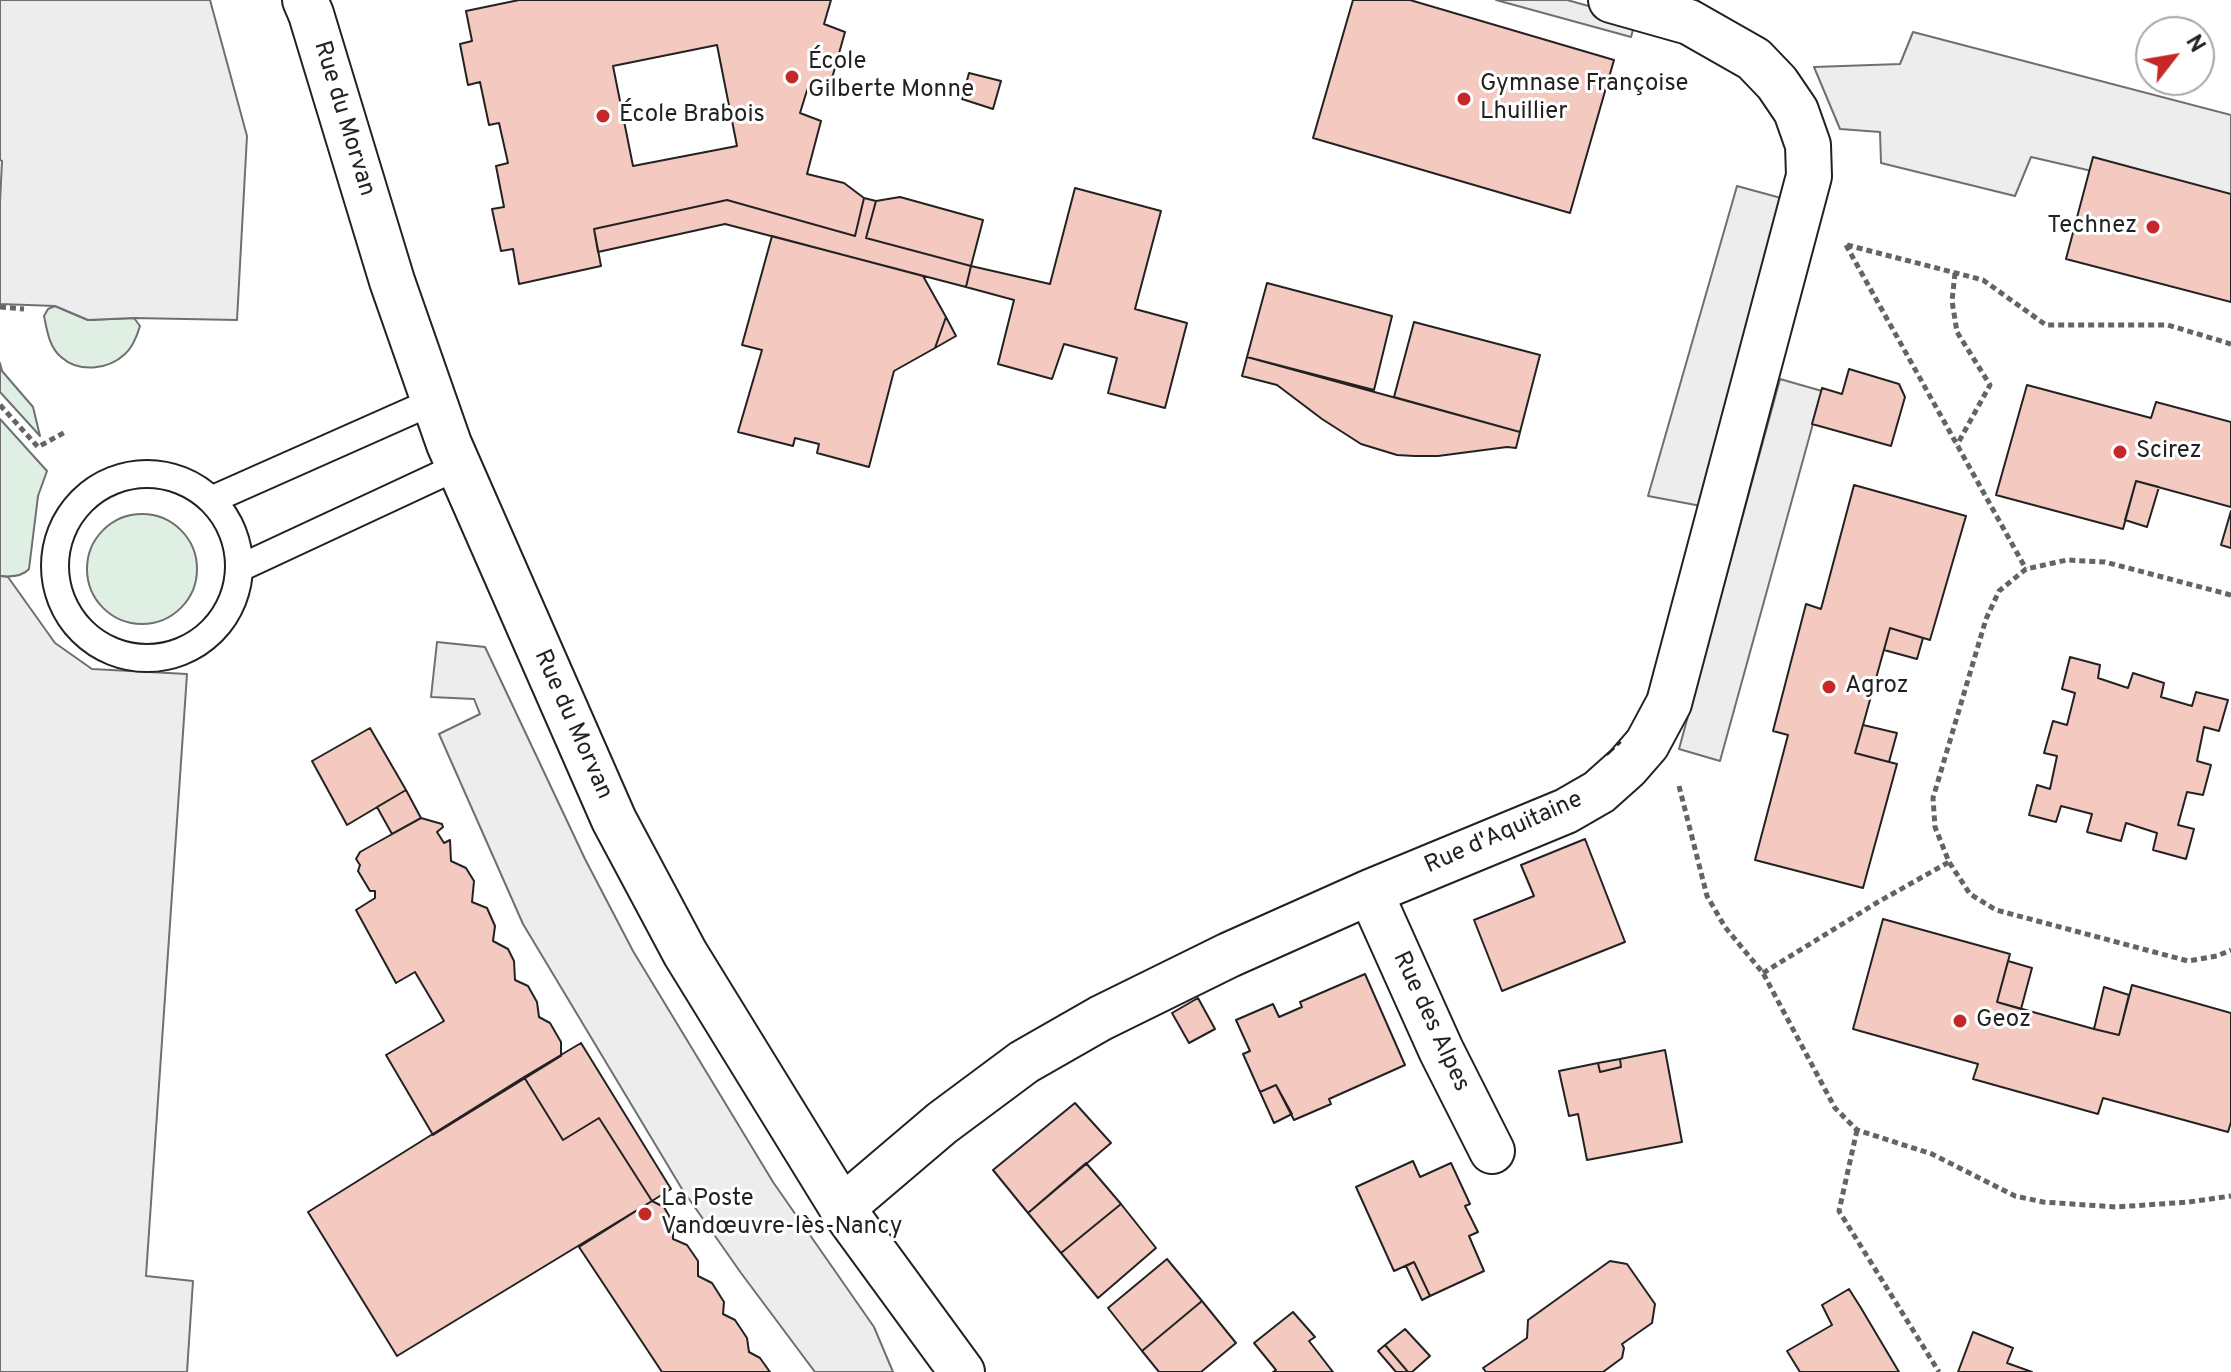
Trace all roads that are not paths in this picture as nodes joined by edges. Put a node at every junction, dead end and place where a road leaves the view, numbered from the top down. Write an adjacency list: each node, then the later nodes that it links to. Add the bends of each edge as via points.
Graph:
1 (1611, 0): 7 (street, Rue d'Aquitaine, via 1689,22 1754,59 1796,111 1808,145 1809,176 1669,703 1647,744 1599,792 1566,811)
2 (309, 5): 3 (street, Rue du Morvan)
3 (434, 401): 4 (street, Rue du Morvan); 5 (lane)
4 (459, 466): 6 (lane); 9 (street, Rue du Morvan, via 614,820 685,953)
5 (211, 500): 6 (lane, via 227,519); 6 (lane, via 189,484 164,476 141,474 96,489 74,509 61,535 55,563 58,592 70,618 101,646 142,659 169,656 212,633 227,614)
6 (240, 568)
7 (1370, 892): 8 (street, Rue des Alpes); 9 (street, Rue d'Aquitaine, via 1229,955 1024,1062)
8 (1492, 1151)
9 (842, 1208): 10 (street, Rue du Morvan)
10 (962, 1372)

